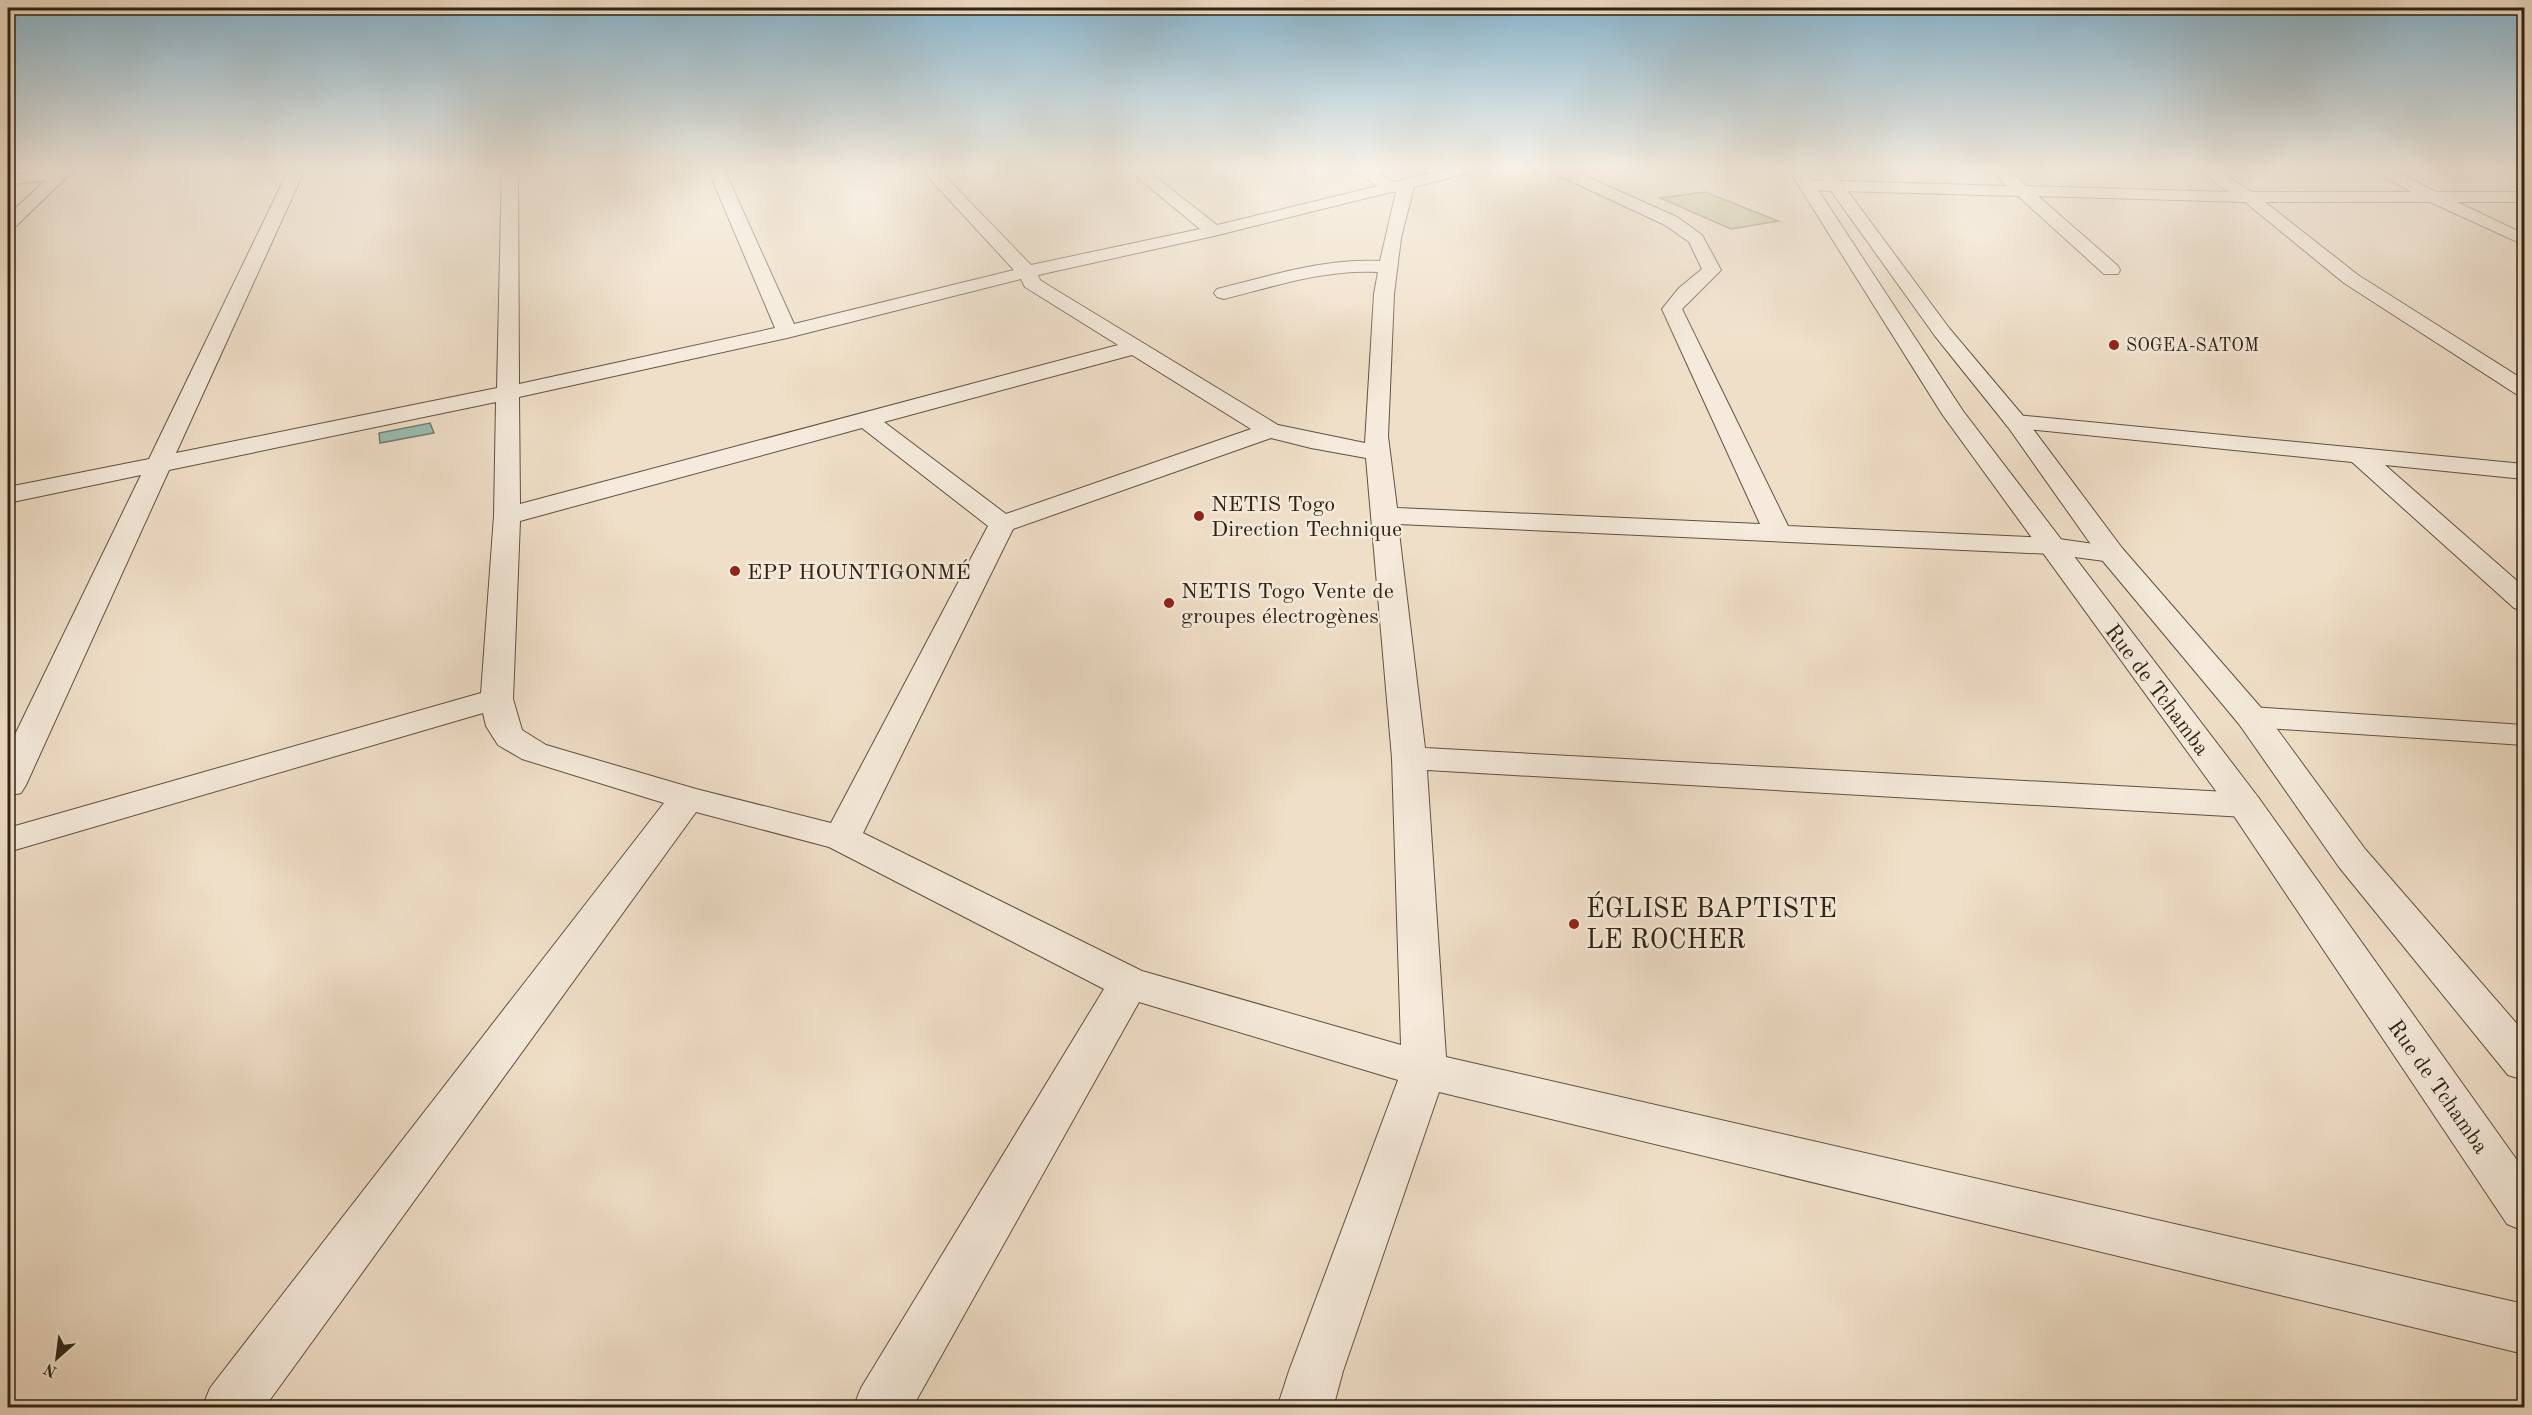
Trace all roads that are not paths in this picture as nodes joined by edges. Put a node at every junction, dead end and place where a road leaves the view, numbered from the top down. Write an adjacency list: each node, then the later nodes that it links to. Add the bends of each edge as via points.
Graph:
1 (267, 233): 27 (street)
2 (509, 233): 21 (street)
3 (744, 233): 18 (street)
4 (990, 233): 16 (street)
5 (1205, 233): 16 (street)
6 (1393, 233): 14 (street)
7 (1688, 233): 33 (street, via 1696,239 1712,270 1672,309)
8 (1848, 233): 34 (street, Rue de Tchamba, via 1954,414)
9 (1861, 233): 23 (street)
10 (2070, 233): 15 (street)
11 (2295, 233): 20 (street, via 2351,279)
12 (2509, 233): 13 (street)
13 (2524, 240)
14 (1389, 267): 17 (street, via 1327,268); 25 (street, via 1376,436)
15 (2111, 270)
16 (1027, 272): 18 (street); 19 (street, via 1032,283)
17 (1224, 294)
18 (787, 332): 21 (street)
19 (1136, 347): 22 (street); 24 (street)
20 (2524, 389)
21 (507, 393): 27 (street); 31 (street)
22 (867, 420): 31 (street); 32 (street)
23 (2016, 422): 26 (street); 35 (street)
24 (1270, 430): 25 (street); 32 (street)
25 (1378, 453): 30 (street)
26 (2359, 455): 28 (street); 36 (street)
27 (157, 465): 29 (street); 41 (street)
28 (2524, 471)
29 (8, 495)
30 (1383, 515): 33 (street); 40 (street)
31 (507, 516): 37 (street)
32 (1002, 524): 44 (street)
33 (1779, 535): 34 (street)
34 (2052, 546): 35 (street); 43 (street, Rue de Tchamba)
35 (2112, 554): 38 (street)
36 (2524, 602)
37 (497, 699): 42 (street, via 500,722 511,740 526,748); 45 (street)
38 (2252, 717): 39 (street); 47 (street, via 2352,858)
39 (2524, 735)
40 (1409, 758): 43 (street); 48 (street)
41 (8, 785)
42 (687, 798): 44 (street); 51 (street)
43 (2245, 806): 49 (street, Rue de Tchamba)
44 (842, 838): 46 (street)
45 (8, 840)
46 (1130, 983): 48 (street); 52 (street)
47 (2524, 1062)
48 (1424, 1070): 50 (street); 53 (street)
49 (2524, 1209)
50 (2524, 1329)
51 (231, 1407)
52 (881, 1407)
53 (1305, 1407)

